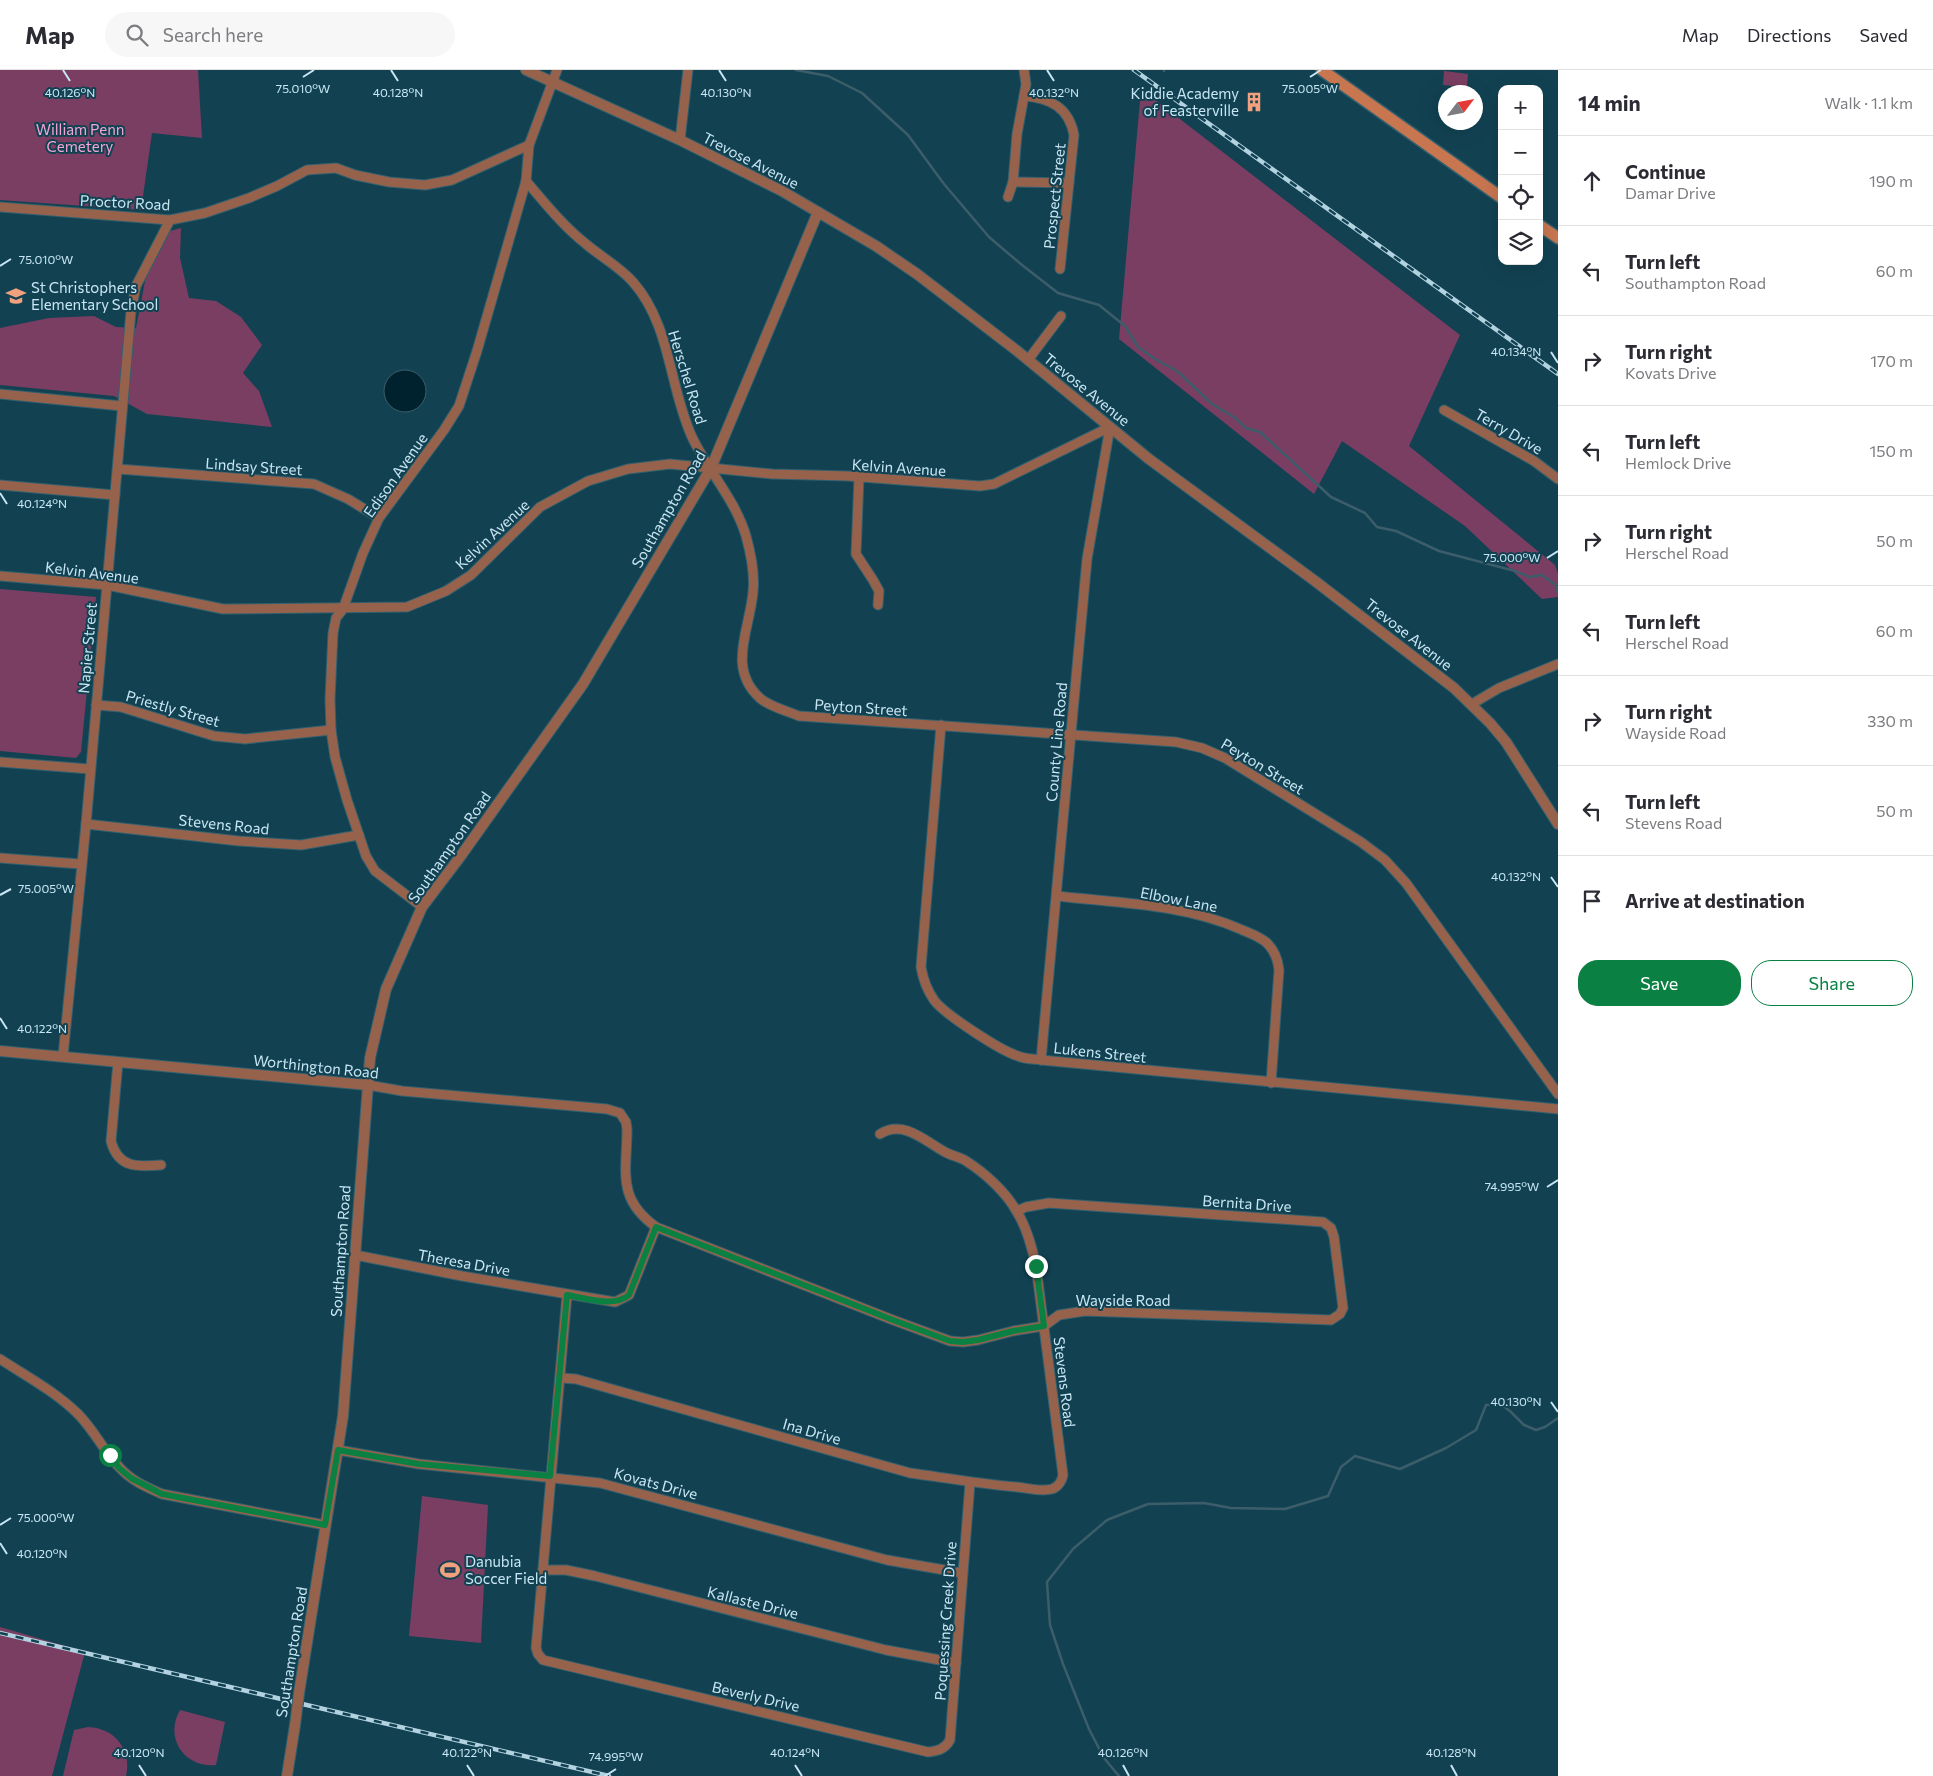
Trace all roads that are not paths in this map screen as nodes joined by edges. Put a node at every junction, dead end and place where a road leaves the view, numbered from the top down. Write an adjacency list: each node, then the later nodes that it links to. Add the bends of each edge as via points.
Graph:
1 (526, 70): 6 (street, Trevose Avenue)
2 (557, 70): 6 (street, Edison Avenue)
3 (688, 70): 8 (street)
4 (1024, 70): 7 (street)
5 (1322, 70): 13 (main road)
6 (553, 83): 8 (street, Trevose Avenue); 9 (street, Edison Avenue)
7 (1024, 96): 11 (street, via 1016,134); 12 (street, Prospect Street, via 1051,102 1070,120 1074,135)
8 (680, 140): 16 (street, Trevose Avenue)
9 (529, 145): 10 (street, Edison Avenue); 17 (street, Proctor Road, via 466,175 425,185 389,182 336,168 307,170 249,198 205,213)
10 (526, 181): 27 (street, Herschel Road, via 569,229 633,282 646,300 662,333 691,434); 33 (street, Edison Avenue, via 458,406)
11 (1013, 182): 12 (street); 14 (street)
12 (1069, 183): 20 (street, Prospect Street)
13 (1498, 195)
14 (1008, 197)
15 (0, 206): 17 (street, Proctor Road)
16 (818, 212): 22 (street, Trevose Avenue, via 917,274); 27 (street, Southampton Road)
17 (170, 220): 24 (street, Napier Street, via 136,286)
18 (1543, 228): 19 (main road)
19 (1558, 238)
20 (1060, 269)
21 (1061, 316): 22 (street)
22 (1028, 360): 26 (street, Trevose Avenue)
23 (0, 394): 24 (street)
24 (122, 406): 28 (street, Napier Street)
25 (1444, 410): 30 (street, Terry Drive, via 1534,461)
26 (1110, 426): 29 (street, Kelvin Avenue, via 994,484 980,486); 40 (street, Trevose Avenue, via 1150,460 1370,622); 44 (street, County Line Road, via 1087,559)
27 (711, 468): 29 (street, Kelvin Avenue); 37 (street, Kelvin Avenue, via 670,464 628,469 588,481 540,507 471,575 446,591 407,607); 39 (street, Herschel Road, via 739,515 750,554 753,592 741,651); 53 (street, Southampton Road, via 583,684)
28 (118, 469): 32 (street, Napier Street); 33 (street, Lindsay Street, via 314,484)
29 (860, 477): 36 (street, via 856,554 879,591)
30 (1558, 479)
31 (0, 485): 32 (street)
32 (115, 495): 35 (street, Napier Street)
33 (379, 518): 37 (street, Edison Avenue)
34 (0, 576): 35 (street, Kelvin Avenue)
35 (107, 585): 37 (street, Kelvin Avenue, via 222,608); 41 (street, Napier Street)
36 (878, 605)
37 (343, 608): 43 (street, Edison Avenue, via 336,618 333,633)
38 (1558, 664): 40 (street, via 1498,688)
39 (747, 678): 42 (street, Peyton Street, via 763,701 799,716)
40 (1472, 704): 48 (street, Trevose Avenue, via 1511,749)
41 (96, 705): 43 (street, Priestly Street, via 121,707 222,737 245,739); 46 (street, Napier Street)
42 (941, 725): 44 (street, Peyton Street); 56 (street, Lukens Street, via 921,949 923,978 934,1000 947,1013 1018,1056)
43 (332, 730): 49 (street, Edison Avenue, via 335,757)
44 (1071, 735): 52 (street, County Line Road); 60 (street, Peyton Street, via 1176,742 1210,750 1379,855 1406,883)
45 (0, 762): 46 (street)
46 (90, 769): 47 (street, Napier Street)
47 (86, 824): 49 (street, Stevens Road, via 301,845); 51 (street, Napier Street)
48 (1558, 824)
49 (358, 835): 53 (street, Edison Avenue, via 375,871)
50 (0, 858): 51 (street)
51 (80, 864): 55 (street, Napier Street)
52 (1057, 896): 56 (street, County Line Road); 58 (street, Elbow Lane, via 1183,911 1234,926 1265,941 1275,954 1279,970)
53 (422, 907): 59 (street, Southampton Road, via 386,989 370,1058)
54 (0, 1051): 55 (street, Worthington Road)
55 (63, 1056): 57 (street, Worthington Road)
56 (1041, 1060): 58 (street, Lukens Street)
57 (118, 1062): 59 (street, Worthington Road); 63 (street, via 111,1141 113,1151 125,1163)
58 (1271, 1082): 61 (street, Lukens Street)
59 (368, 1084): 65 (street, Worthington Road, via 402,1091 606,1109 620,1113 625,1120 627,1137 627,1191 639,1212); 66 (street, Southampton Road)
60 (1558, 1094)
61 (1558, 1109)
62 (880, 1134): 64 (street, Stevens Road, via 892,1128 908,1131 965,1161 998,1188)
63 (161, 1165)
64 (1017, 1211): 68 (street, Bernita Drive, via 1049,1203 1323,1222 1331,1228 1334,1237 1340,1314 1331,1320); 69 (street, Stevens Road, via 1036,1266)
65 (656, 1227): 67 (street, via 626,1298 614,1302); 69 (street, Wayside Road, via 950,1341 978,1340)
66 (355, 1255): 67 (street, Theresa Drive); 72 (street, Southampton Road)
67 (567, 1295): 71 (street, Beverly Drive)
68 (1286, 1319): 69 (street, Wayside Road, via 1085,1311 1059,1315)
69 (1044, 1326): 75 (street, Stevens Road, via 1063,1475)
70 (0, 1359): 76 (street, via 77,1413 119,1468 145,1487 162,1494)
71 (560, 1378): 73 (street, Beverly Drive); 74 (street, Ina Drive, via 910,1473)
72 (338, 1450): 73 (street, Kovats Drive, via 419,1464); 76 (street, Southampton Road)
73 (550, 1476): 77 (street, Beverly Drive); 78 (street, Kovats Drive, via 600,1483 887,1560)
74 (970, 1483): 75 (street, Ina Drive, via 1046,1490); 78 (street, Poquessing Creek Drive)
75 (1058, 1485)
76 (325, 1525): 81 (street, Southampton Road, bridge)
77 (543, 1570): 79 (street, Kallaste Drive, via 566,1570 595,1576 886,1650); 80 (street, Beverly Drive, via 536,1648 544,1660)
78 (962, 1572): 79 (street, Poquessing Creek Drive)
79 (956, 1663): 80 (street, Poquessing Creek Drive, via 950,1740 944,1748)
80 (934, 1752)
81 (287, 1776)

